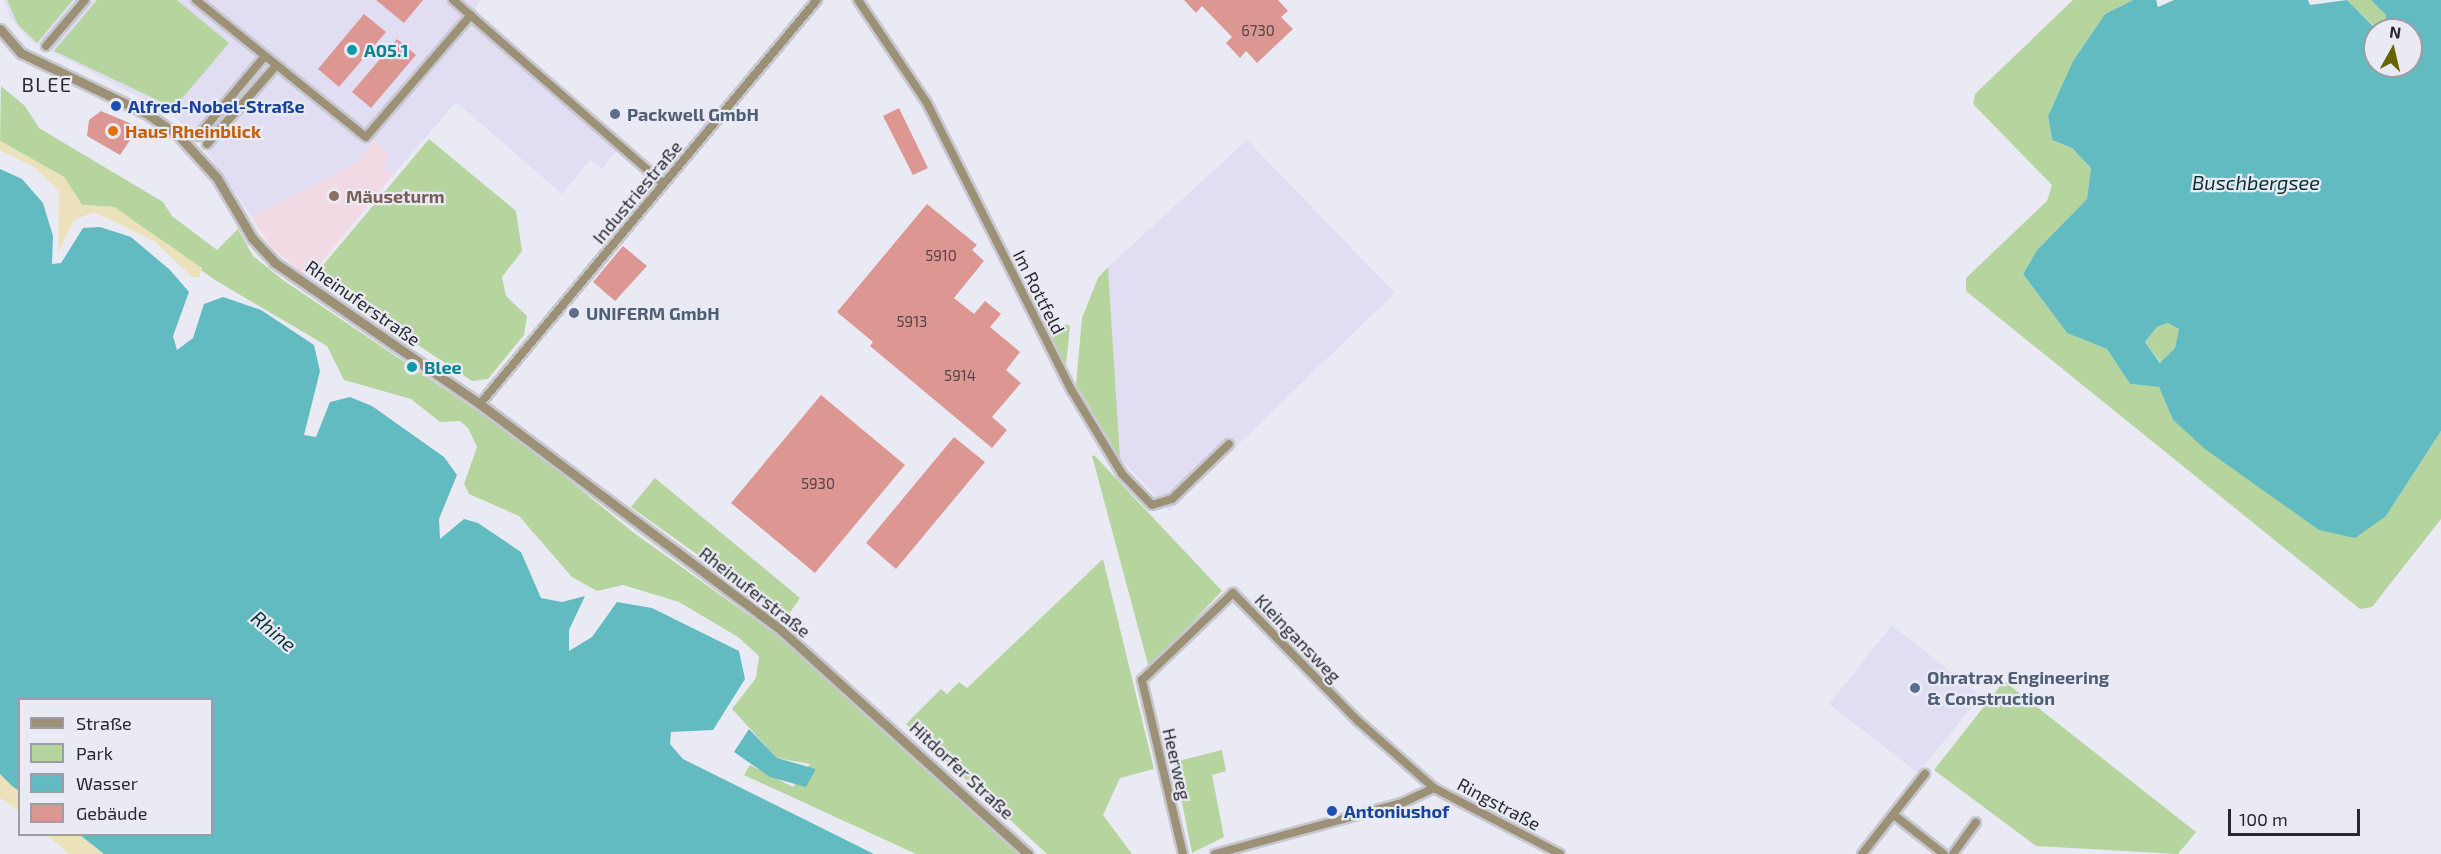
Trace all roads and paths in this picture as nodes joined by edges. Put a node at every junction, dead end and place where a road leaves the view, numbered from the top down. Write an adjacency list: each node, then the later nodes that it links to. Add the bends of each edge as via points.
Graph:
1 (84, 0): 8 (street)
2 (196, 0): 9 (street)
3 (453, 0): 6 (street)
4 (817, 0): 13 (street, Industriestraße)
5 (858, 0): 15 (street, Im Rottfeld, via 927,103 1072,391 1122,474 1152,505 1172,499)
6 (471, 15): 10 (street, via 366,137); 13 (street)
7 (0, 29): 14 (street, Rheinuferstraße, via 21,53 165,125 206,164 274,262)
8 (46, 46)
9 (264, 57): 10 (street); 11 (street)
10 (275, 67): 12 (street)
11 (198, 136)
12 (207, 144)
13 (663, 183): 14 (street, Industriestraße)
14 (480, 404): 17 (street, Rheinuferstraße, via 782,632)
15 (1229, 444)
16 (1142, 680): 19 (street, Kleingansweg, via 1233,593 1358,721); 24 (street, Heerweg)
17 (873, 710): 23 (street, Hitdorfer Straße)
18 (1925, 774): 20 (street)
19 (1434, 788): 22 (street, Ringstraße); 25 (street, Ringstraße, via 1402,803)
20 (1894, 814): 26 (street); 27 (street)
21 (1976, 822): 28 (street)
22 (1555, 853)
23 (1028, 854)
24 (1183, 854)
25 (1215, 854)
26 (1862, 854)
27 (1944, 854)
28 (1953, 854)

